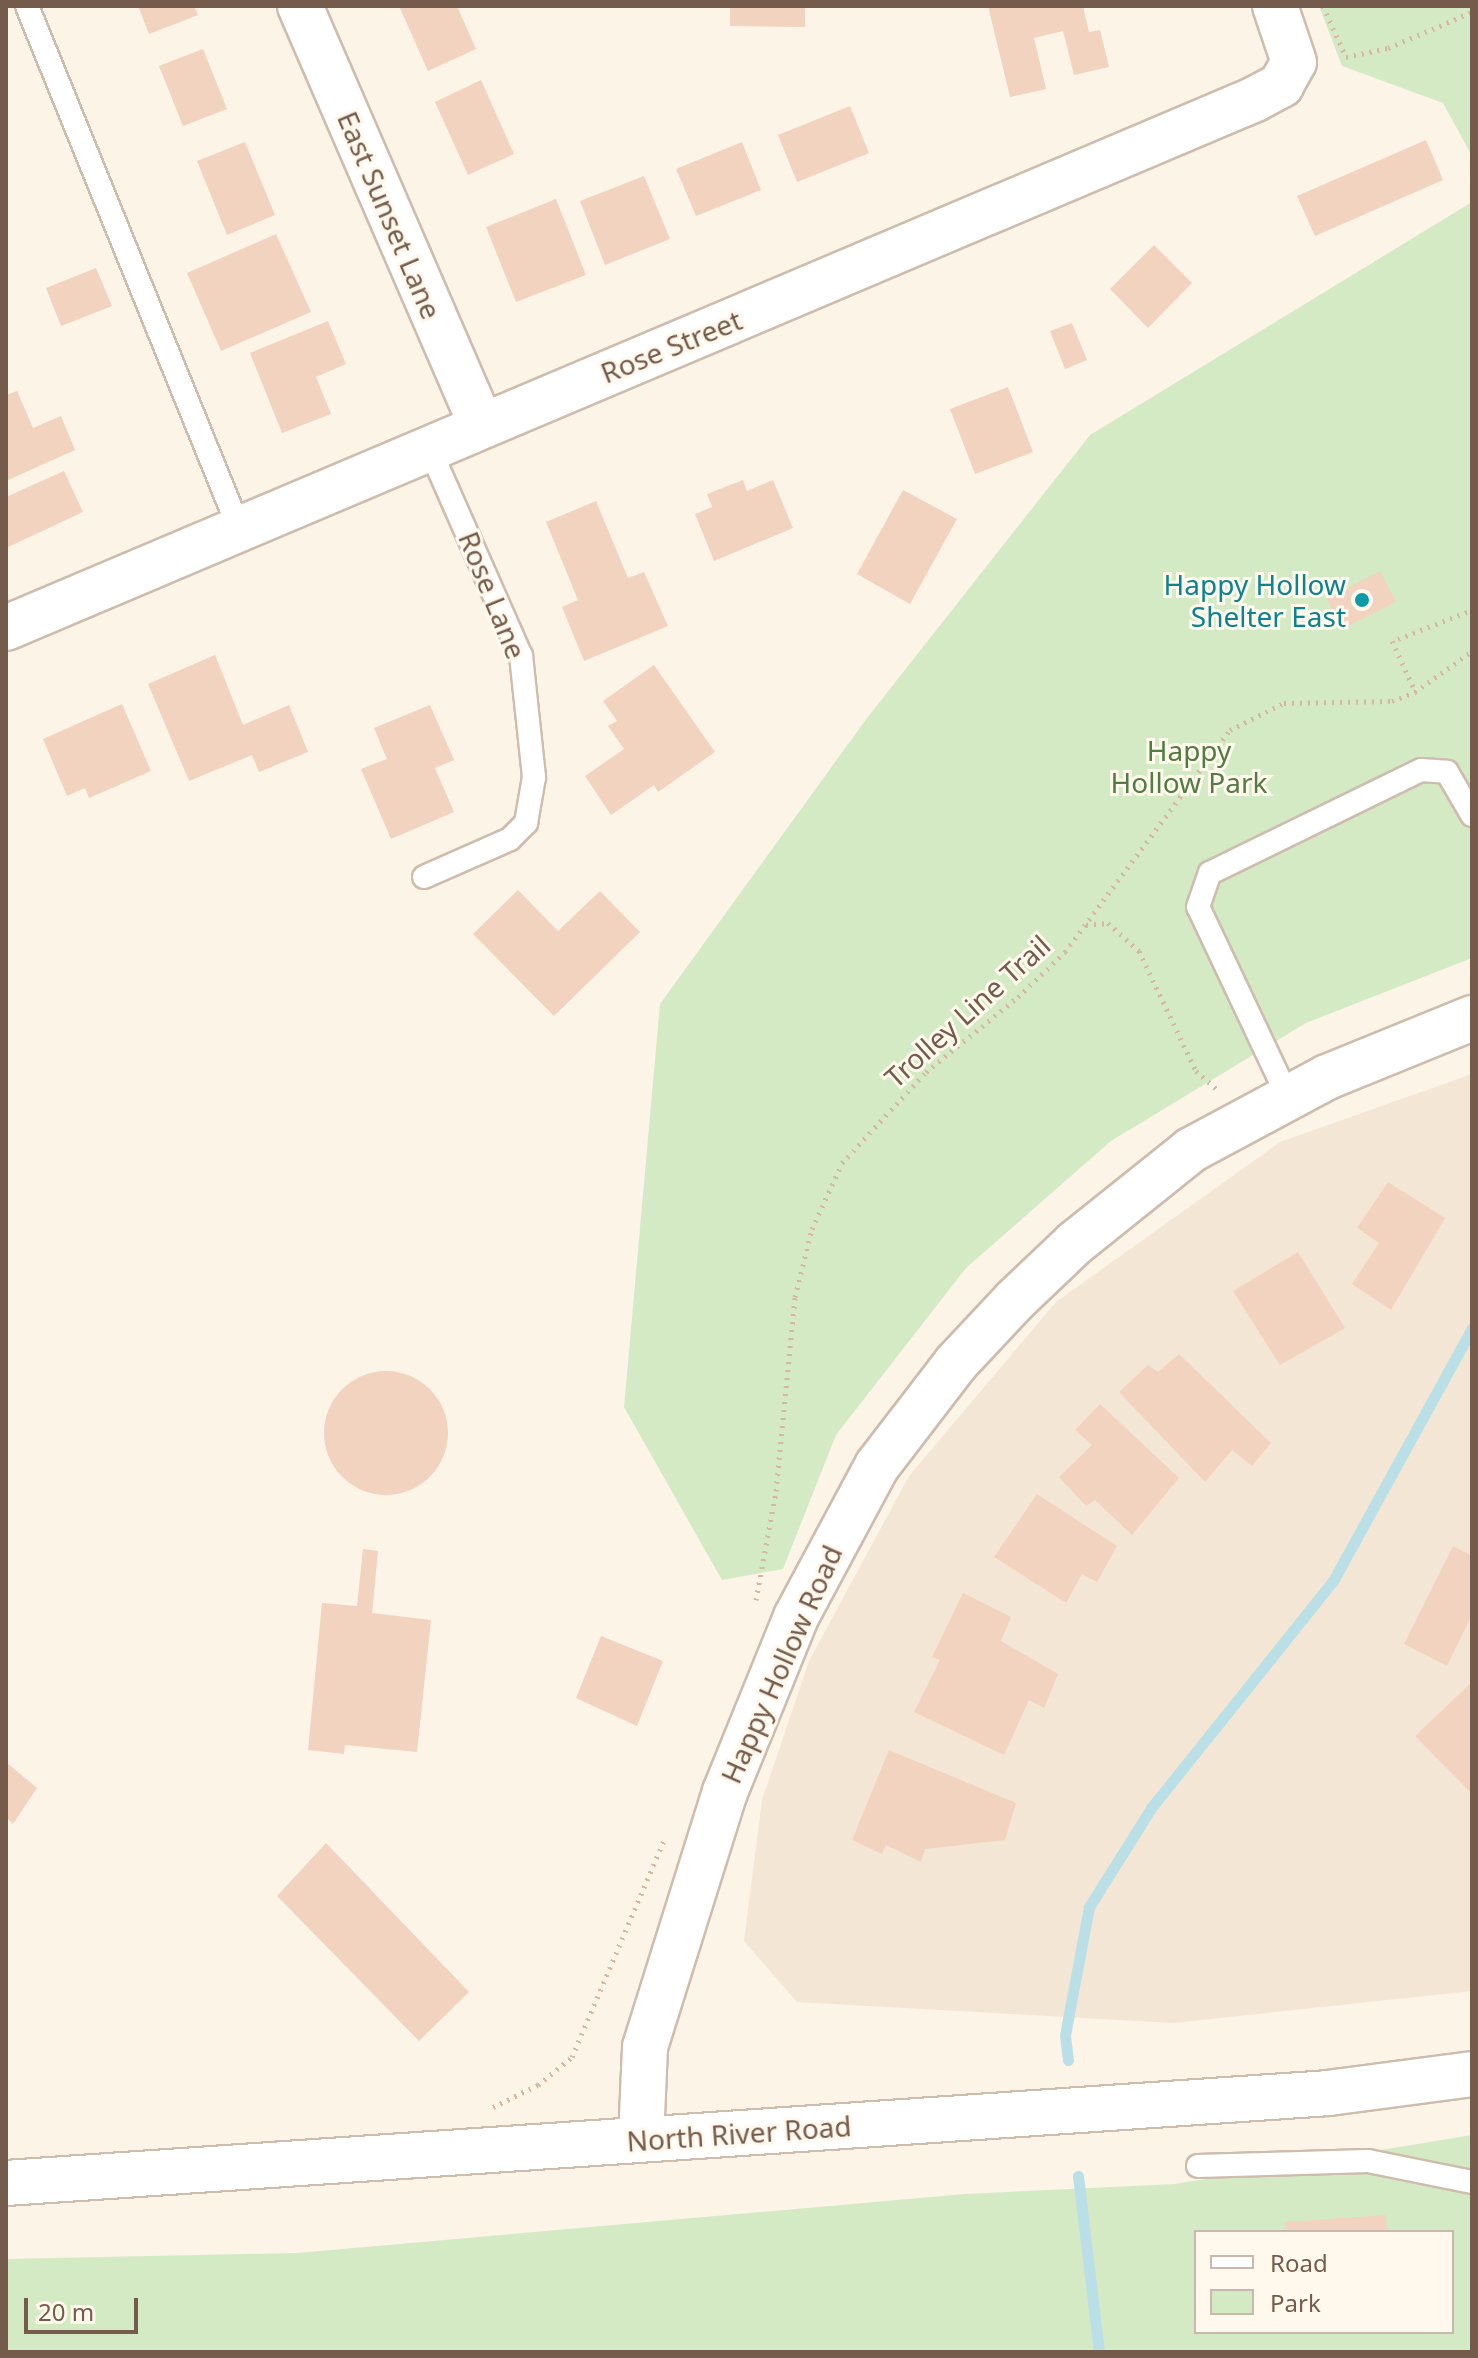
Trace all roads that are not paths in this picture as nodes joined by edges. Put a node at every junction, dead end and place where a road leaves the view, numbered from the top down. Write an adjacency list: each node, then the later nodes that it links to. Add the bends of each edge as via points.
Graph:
1 (27, 6): 6 (lane)
2 (300, 6): 4 (main road, East Sunset Lane)
3 (1280, 18): 4 (main road, Rose Street, via 1294,62 1281,85 1255,99)
4 (481, 425): 5 (main road, Rose Street)
5 (429, 447): 6 (main road, Rose Street); 9 (lane, Rose Lane, via 521,656 534,777 526,823 510,839)
6 (239, 528): 7 (main road, Rose Street)
7 (6, 628)
8 (1472, 815): 11 (lane, via 1447,772 1421,770 1210,873 1198,907)
9 (424, 877)
10 (1472, 1018): 11 (main road, Happy Hollow Road)
11 (1281, 1082): 13 (main road, Happy Hollow Road, via 1075,1243 956,1363 877,1466 796,1617 725,1792 645,2047)
12 (1472, 2074): 13 (main road, North River Road, via 1328,2093)
13 (641, 2139): 16 (main road, North River Road, via 516,2152)
14 (1198, 2166): 15 (lane, via 1368,2161)
15 (1472, 2182)
16 (6, 2183)

